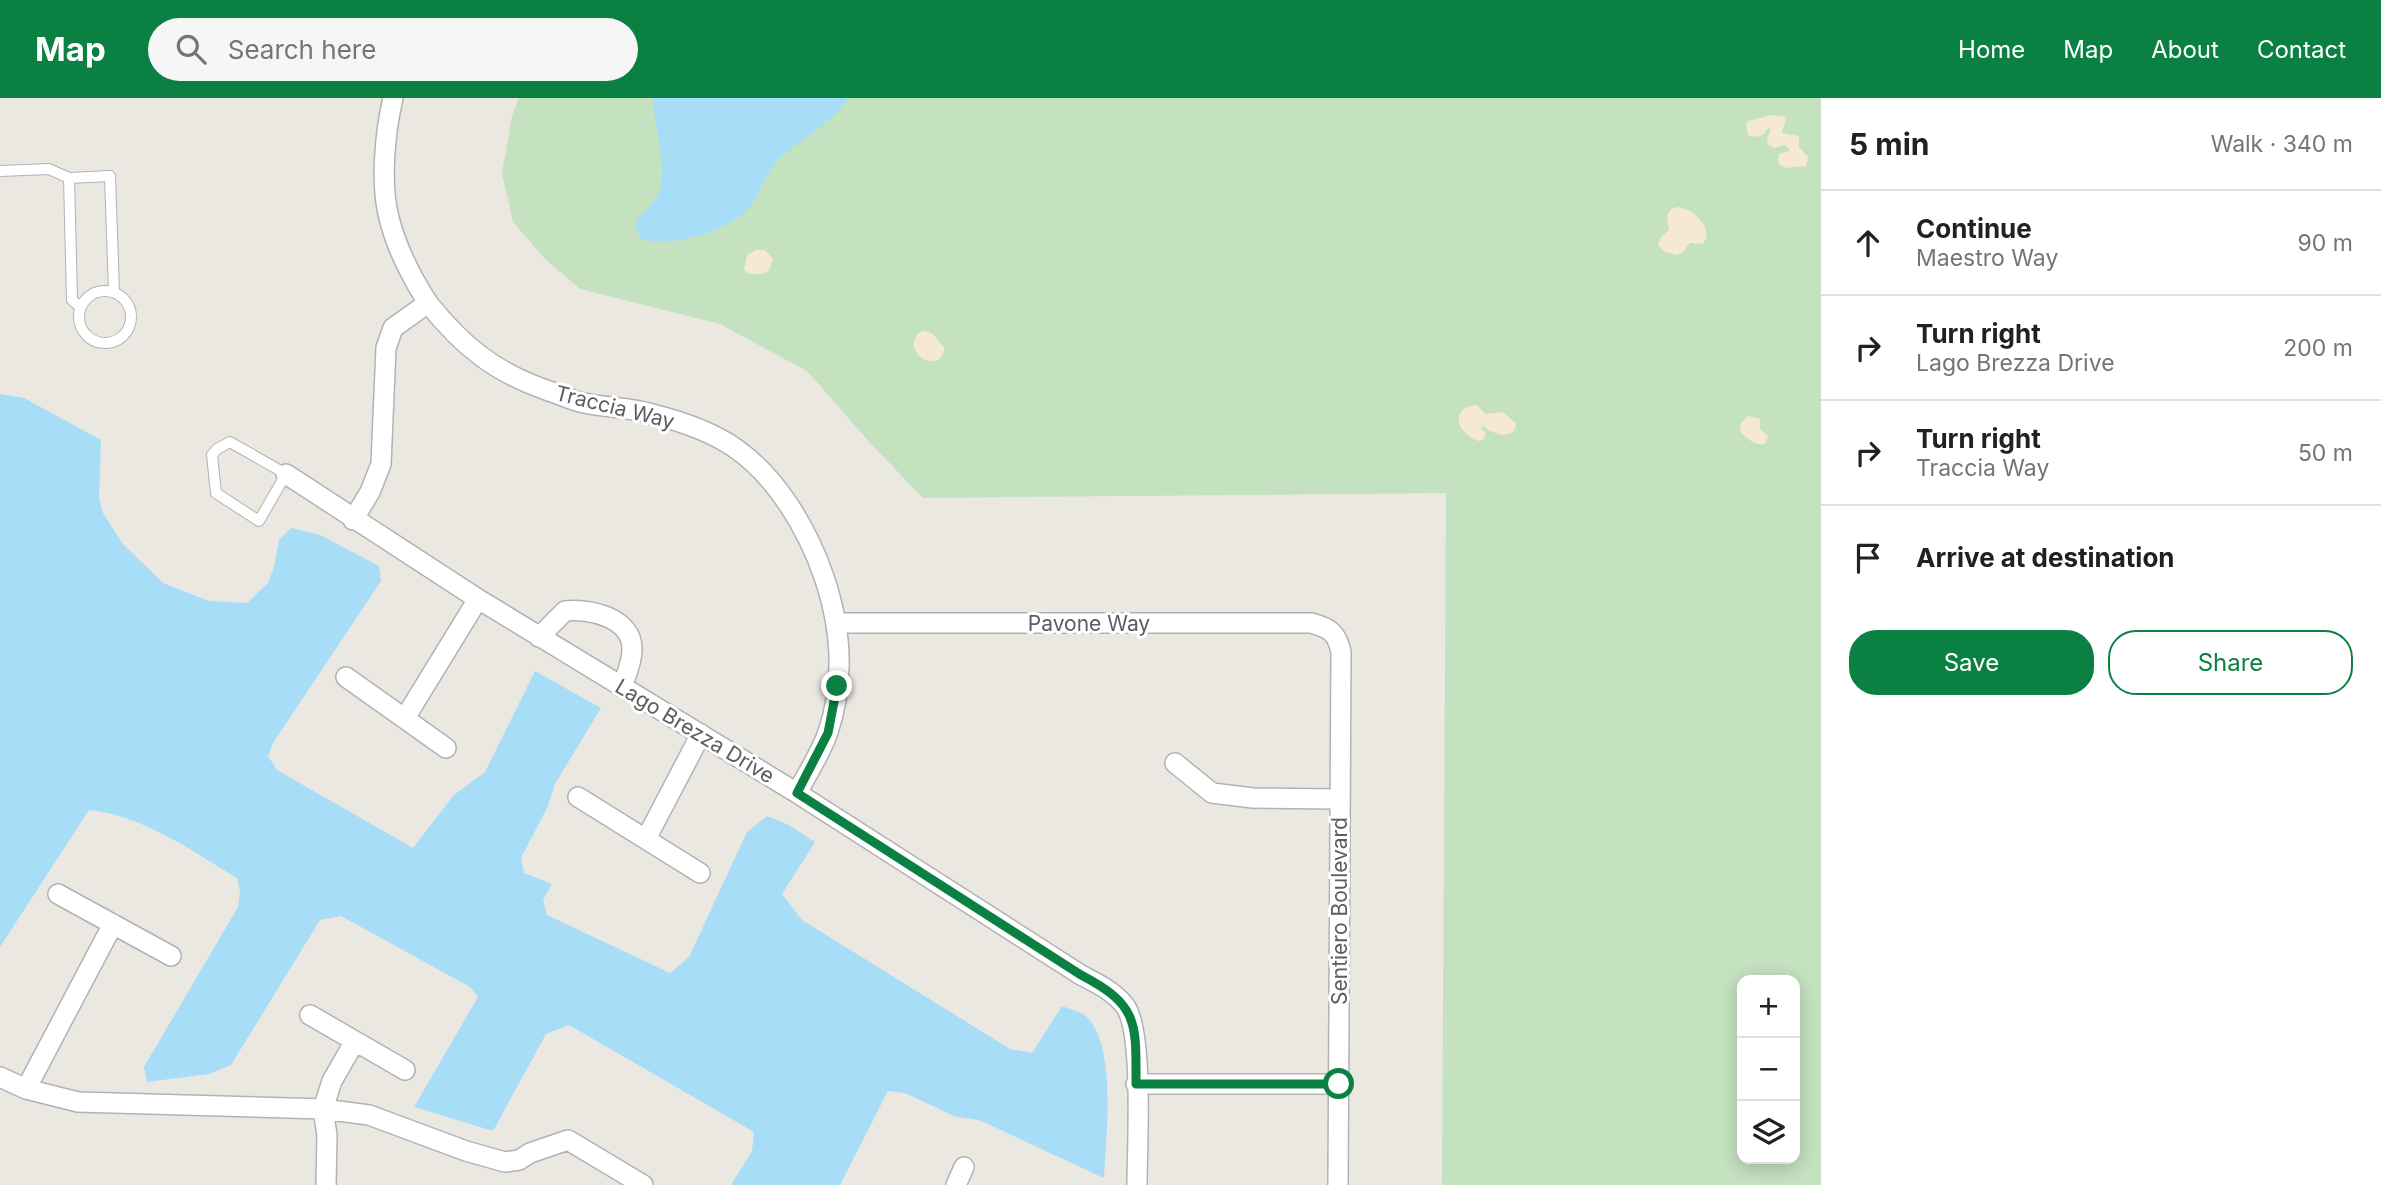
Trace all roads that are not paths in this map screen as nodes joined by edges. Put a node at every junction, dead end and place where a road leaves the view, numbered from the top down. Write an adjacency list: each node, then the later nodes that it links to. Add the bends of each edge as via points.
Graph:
1 (393, 98): 5 (street, Traccia Way, via 387,134 388,216)
2 (0, 171): 3 (lane, via 49,169)
3 (69, 178): 4 (lane, via 110,176); 6 (lane, via 72,300)
4 (114, 292): 6 (lane, via 93,293); 6 (lane, via 129,306 131,316 124,334 116,340 106,343 87,336 78,318)
5 (428, 303): 8 (street, via 393,328 386,348 381,464); 10 (street, Traccia Way, via 449,330 504,373 584,403 652,413 735,448 797,515 818,560)
6 (80, 307)
7 (286, 474): 7 (lane, via 230,442 212,455 216,493 259,521); 8 (street, Lago Brezza Drive)
8 (353, 520): 9 (street, Lago Brezza Drive)
9 (478, 598): 11 (street, Lago Brezza Drive); 15 (street)
10 (836, 623): 12 (street, Pavone Way, via 1311,623 1327,627); 19 (street, Traccia Way, via 840,643 837,686 828,733)
11 (539, 637): 14 (street, Lago Brezza Drive); 14 (street, via 565,611 593,611 608,618 626,630 633,648)
12 (1338, 637): 21 (street, Sentiero Boulevard)
13 (346, 677): 15 (street)
14 (622, 687): 16 (street, Lago Brezza Drive)
15 (405, 718): 17 (street)
16 (701, 734): 19 (street, Lago Brezza Drive); 22 (street)
17 (446, 748)
18 (1175, 764): 21 (street, via 1212,793)
19 (797, 793): 31 (street, Lago Brezza Drive, via 1108,989 1126,1006 1133,1022)
20 (578, 797): 22 (street)
21 (1340, 799): 32 (street, Sentiero Boulevard)
22 (646, 839): 23 (street)
23 (700, 873)
24 (58, 894): 25 (street)
25 (113, 924): 26 (street); 33 (street)
26 (171, 956)
27 (310, 1014): 28 (street)
28 (355, 1041): 29 (street); 34 (street, via 332,1081)
29 (405, 1070)
30 (0, 1077): 33 (street)
31 (1136, 1084): 32 (street); 37 (street, Lago Brezza Drive)
32 (1339, 1084): 38 (street, Sentiero Boulevard)
33 (26, 1089): 34 (street, via 78,1102)
34 (323, 1109): 35 (street); 36 (street, via 369,1115 505,1163 568,1140)
35 (327, 1185)
36 (643, 1185)
37 (1137, 1185)
38 (1338, 1185)

